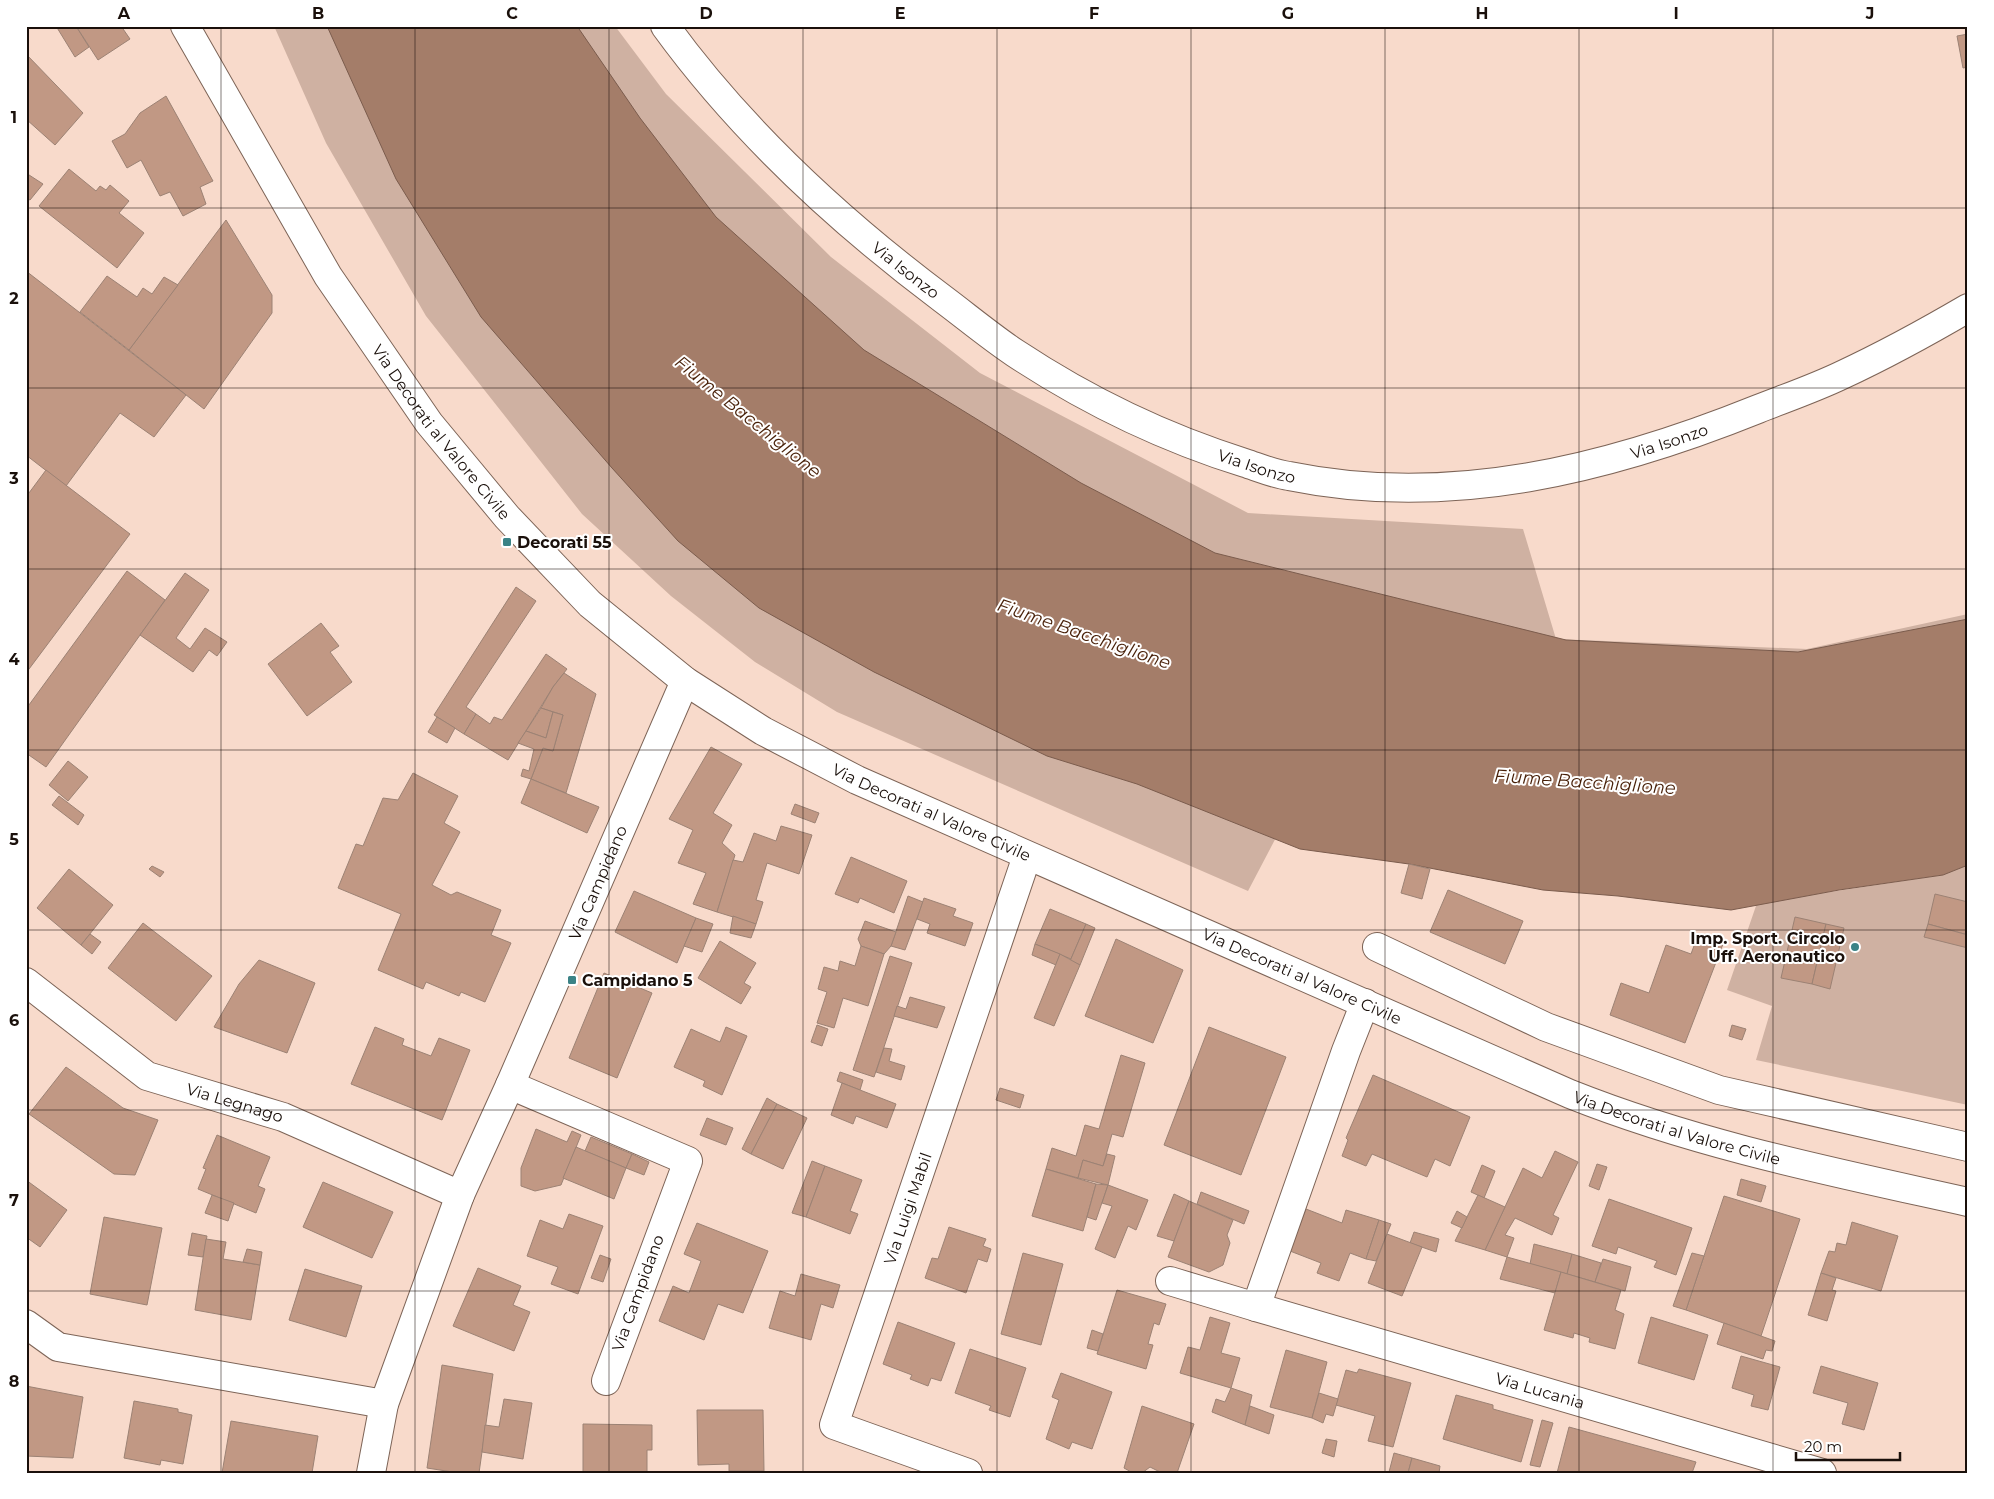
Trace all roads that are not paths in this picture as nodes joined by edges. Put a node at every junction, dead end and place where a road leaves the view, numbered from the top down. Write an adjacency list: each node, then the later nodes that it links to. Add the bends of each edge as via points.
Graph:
1 (185, 26): 4 (street, Via Decorati al Valore Civile, via 328,276 429,423 507,516 590,604)
2 (665, 26): 3 (street, Via Isonzo, via 714,89 797,176 855,230 1015,353 1082,393 1152,428 1216,454 1286,476 1347,485 1419,490 1558,473 1701,432 1814,387 1914,339)
3 (1968, 308)
4 (685, 682): 5 (street, Via Decorati al Valore Civile, via 763,731 857,780); 9 (street, Via Campidano)
5 (1027, 856): 8 (street, Via Decorati al Valore Civile); 19 (street, Via Luigi Mabil, via 834,1425)
6 (1377, 947): 10 (street, via 1546,1026 1719,1090)
7 (26, 982): 11 (street, Via Legnago, via 147,1076 283,1117)
8 (1365, 1003): 12 (street, Via Decorati al Valore Civile, via 1624,1116 1771,1158); 14 (street)
9 (510, 1085): 11 (street, Via Campidano); 16 (street, Via Campidano, via 688,1161)
10 (1968, 1147)
11 (460, 1195): 17 (street, Via Campidano)
12 (1968, 1202)
13 (1170, 1280): 14 (street, Via Lucania)
14 (1256, 1307): 20 (street, Via Lucania)
15 (26, 1324): 17 (street, via 58,1348)
16 (606, 1381)
17 (384, 1404): 18 (street, Via Campidano)
18 (371, 1473)
19 (968, 1473)
20 (1822, 1473)

